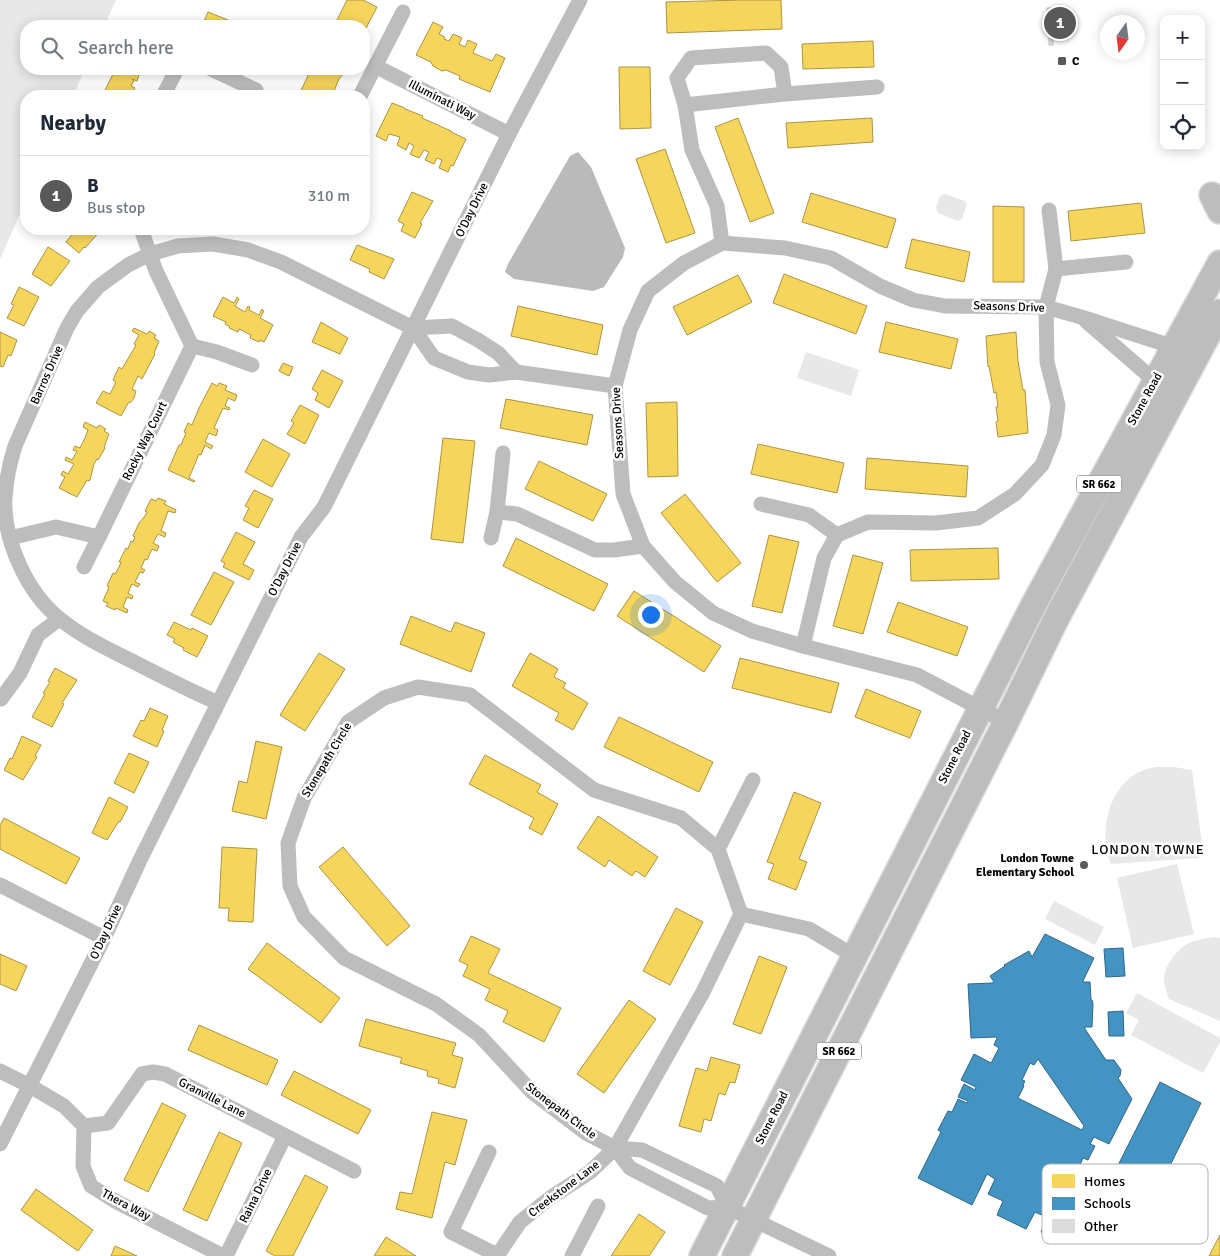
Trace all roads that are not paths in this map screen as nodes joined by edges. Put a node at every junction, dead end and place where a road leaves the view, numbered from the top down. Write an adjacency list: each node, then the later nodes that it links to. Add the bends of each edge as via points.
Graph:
1 (580, 0): 12 (street, O'Day Drive)
2 (403, 12): 3 (street)
3 (375, 66): 9 (street); 12 (street, Illuminati Way)
4 (174, 75): 7 (street)
5 (224, 75): 8 (street)
6 (877, 87): 10 (street)
7 (166, 90)
8 (256, 90)
9 (363, 90)
10 (785, 94): 11 (street); 11 (street, via 780,67 766,53 691,58 677,78)
11 (685, 105): 15 (street, via 692,150 717,206)
12 (509, 134): 23 (street, O'Day Drive)
13 (1049, 210): 19 (street)
14 (143, 235): 16 (street)
15 (722, 243): 20 (street, Seasons Drive, via 785,248 831,258 912,300 945,306); 29 (street, Seasons Drive, via 684,263 648,291 630,330)
16 (150, 254): 23 (street, Barros Drive, via 178,246 213,244 248,250 281,262); 24 (street); 35 (street, Barros Drive, via 128,265 98,287 77,311 68,328 11,459 5,498)
17 (1126, 262): 19 (street)
18 (1220, 263): 25 (main road, Stone Road / SR 662)
19 (1056, 269): 20 (street)
20 (1046, 308): 22 (street, Seasons Drive); 33 (street, via 1047,362 1058,405 1054,435 1042,465 1015,494 978,518 936,523 868,522)
21 (1220, 312): 44 (main road, Stone Road / SR 662, via 1060,612)
22 (1081, 317): 25 (street, Seasons Drive); 28 (street, Seasons Drive)
23 (414, 328): 27 (street, via 452,326 498,353); 27 (street, via 434,358 468,372 489,375); 42 (street, O'Day Drive, via 324,507 301,537)
24 (192, 346): 26 (street); 34 (street, Rocky Way Court)
25 (1174, 347): 28 (main road, Stone Road / SR 662)
26 (252, 365)
27 (516, 372): 29 (street)
28 (1155, 381): 43 (main road, Stone Road / SR 662)
29 (614, 386): 37 (street, Seasons Drive, via 623,494)
30 (503, 453): 32 (street)
31 (761, 504): 33 (street, via 809,515)
32 (497, 512): 36 (street); 37 (street, via 517,514 595,550)
33 (836, 535): 40 (street, via 824,558)
34 (100, 537): 35 (street, via 56,527); 38 (street, Rocky Way Court)
35 (10, 538): 39 (street, Barros Drive, via 16,559 32,588)
36 (491, 538)
37 (643, 546): 40 (street, Seasons Drive, via 675,582 713,613 752,630)
38 (84, 567)
39 (59, 619): 41 (street, via 38,634 20,672); 42 (street, Barros Drive, via 93,642)
40 (803, 646): 43 (street, Seasons Drive, via 917,675)
41 (0, 699)
42 (218, 703): 49 (street, O'Day Drive)
43 (980, 707): 44 (street, Seasons Drive); 50 (main road, Stone Road / SR 662)
44 (1006, 722): 61 (main road, Stone Road / SR 662)
45 (753, 780): 46 (street)
46 (718, 849): 48 (street); 56 (street, Stonepath Circle, via 681,818 594,790 470,695 418,687 384,698 348,722 304,798 288,842 290,886 304,917 344,958 436,1004 479,1035 532,1092 586,1134)
47 (0, 885): 49 (street)
48 (741, 914): 50 (street, via 809,929); 56 (street, via 703,992)
49 (104, 938): 52 (street, O'Day Drive)
50 (854, 956): 60 (main road, Stone Road / SR 662)
51 (0, 1071): 52 (street)
52 (30, 1086): 53 (street, via 64,1106); 55 (street, O'Day Drive)
53 (84, 1126): 54 (street, Granville Lane, via 108,1123 142,1074 153,1072 165,1074); 62 (street, Thera Way, via 83,1166 91,1186)
54 (286, 1136): 58 (street, Granville Lane); 62 (street, Raina Drive)
55 (0, 1144)
56 (615, 1148): 60 (street, Stonepath Circle, via 630,1168 708,1208); 60 (street, Stonepath Circle, via 642,1150 717,1186); 63 (street, Creekstone Lane, via 590,1172 520,1222)
57 (489, 1152): 63 (street, Creekstone Lane, via 450,1232)
58 (354, 1171)
59 (598, 1206): 64 (street)
60 (727, 1207): 61 (street); 65 (main road, Stone Road / SR 662)
61 (753, 1219): 66 (main road, Stone Road / SR 662); 67 (street)
62 (225, 1256)
63 (498, 1256)
64 (572, 1256)
65 (702, 1256)
66 (735, 1256)
67 (829, 1256)

